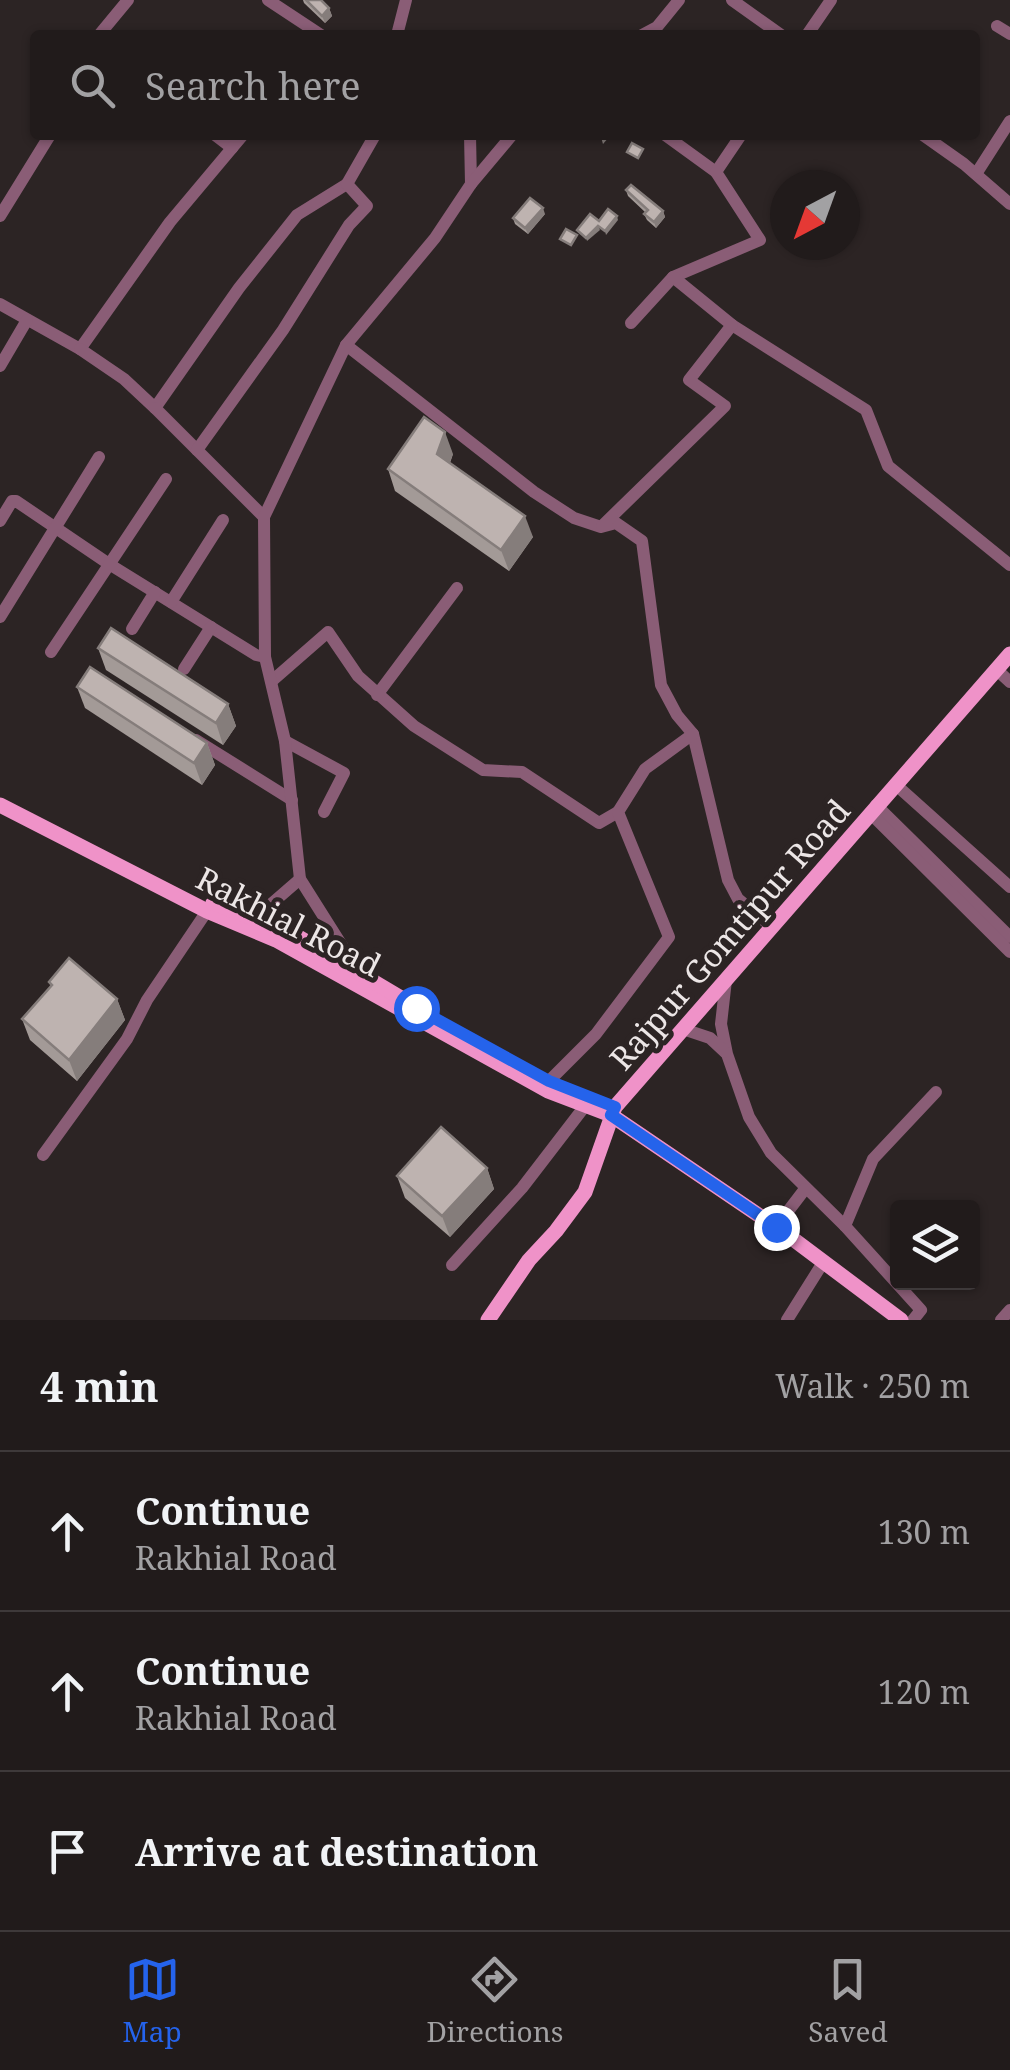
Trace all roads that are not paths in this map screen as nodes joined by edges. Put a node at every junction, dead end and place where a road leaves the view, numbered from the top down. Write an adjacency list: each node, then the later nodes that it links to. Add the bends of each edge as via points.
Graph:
1 (128, 0): 7 (street)
2 (268, 0): 8 (street)
3 (406, 0): 9 (street)
4 (679, 0): 10 (street)
5 (732, 0): 11 (street)
6 (830, 0): 12 (street)
7 (103, 30)
8 (313, 30)
9 (398, 30)
10 (651, 30)
11 (774, 30)
12 (810, 30)
13 (1010, 121): 25 (street)
14 (47, 140): 29 (street)
15 (222, 140): 23 (street)
16 (239, 140): 23 (street)
17 (372, 140): 26 (street)
18 (470, 140): 27 (street)
19 (508, 140): 27 (street)
20 (672, 140): 24 (street)
21 (738, 140): 24 (street)
22 (930, 140): 25 (street)
23 (232, 148): 36 (street)
24 (716, 172): 30 (street, via 760,240)
25 (976, 174): 28 (street)
26 (347, 184): 38 (street, via 296,214); 39 (street, via 367,206)
27 (471, 184): 35 (street)
28 (1010, 204)
29 (0, 216)
30 (672, 277): 33 (street); 34 (street)
31 (0, 304): 32 (street)
32 (27, 320): 36 (street); 37 (street)
33 (630, 324)
34 (732, 326): 45 (street, via 689,380 725,406); 48 (street, via 866,410 888,466)
35 (346, 345): 42 (street); 45 (street, via 534,492)
36 (80, 348): 38 (street)
37 (0, 366)
38 (155, 408): 39 (street)
39 (197, 450): 42 (street)
40 (99, 456): 46 (street)
41 (166, 478): 47 (street)
42 (264, 517): 57 (street)
43 (223, 520): 51 (street)
44 (0, 521): 46 (street, via 16,501)
45 (601, 527): 64 (street, via 616,523 642,541 661,685)
46 (56, 528): 47 (street); 52 (street)
47 (110, 564): 50 (street); 55 (street)
48 (1010, 565)
49 (457, 588): 62 (street)
50 (155, 592): 51 (street); 54 (street)
51 (171, 602): 53 (street)
52 (0, 618)
53 (211, 627): 57 (street); 58 (street)
54 (132, 630)
55 (50, 652)
56 (1010, 654): 59 (main road, Rajpur Gomtipur Road)
57 (265, 657): 60 (street)
58 (184, 669)
59 (996, 669): 61 (street); 66 (main road, Rajpur Gomtipur Road)
60 (273, 680): 62 (street, via 328,632); 65 (street)
61 (1010, 682)
62 (377, 694): 72 (street, via 483,770 522,772 600,823)
63 (186, 733): 68 (street)
64 (693, 734): 72 (street, via 646,769); 78 (street, via 728,880 738,899)
65 (285, 740): 68 (street); 71 (street, via 342,769)
66 (894, 784): 70 (main road, Rajpur Gomtipur Road); 74 (street)
67 (0, 794): 76 (main road, Rakhial Road)
68 (292, 800): 73 (street)
69 (0, 805): 75 (main road, Rakhial Road)
70 (873, 809): 77 (street); 78 (main road, Rajpur Gomtipur Road)
71 (324, 812)
72 (618, 812): 85 (street, via 669,937 596,1034)
73 (300, 879): 76 (street); 81 (street)
74 (1010, 887)
75 (207, 911): 87 (main road, Rakhial Road, via 276,940); 89 (street, via 127,1039)
76 (254, 918): 81 (main road, Rakhial Road)
77 (985, 919): 79 (street); 80 (street)
78 (772, 927): 82 (main road, Rajpur Gomtipur Road)
79 (1010, 937)
80 (1010, 952)
81 (360, 972): 85 (main road, Rakhial Road)
82 (726, 980): 83 (main road, Rajpur Gomtipur Road); 84 (street, via 721,1024)
83 (683, 1029): 84 (street, via 710,1038); 88 (main road, Rajpur Gomtipur Road)
84 (727, 1054): 90 (street, via 750,1117 771,1153)
85 (549, 1081): 88 (main road, Rakhial Road)
86 (936, 1092): 91 (street, via 873,1159)
87 (586, 1106): 88 (main road, Rakhial Road); 94 (street)
88 (613, 1111): 92 (main road, Rakhial Road); 97 (main road, Rajpur Gomtipur Road, via 585,1192)
89 (42, 1154)
90 (805, 1189): 91 (street); 92 (street)
91 (845, 1226): 96 (street)
92 (776, 1227): 93 (main road, Rakhial Road)
93 (824, 1261): 98 (street); 99 (main road, Rakhial Road)
94 (452, 1264)
95 (1010, 1310): 100 (street)
96 (922, 1317)
97 (488, 1320)
98 (786, 1320)
99 (901, 1320)
100 (1000, 1320)

